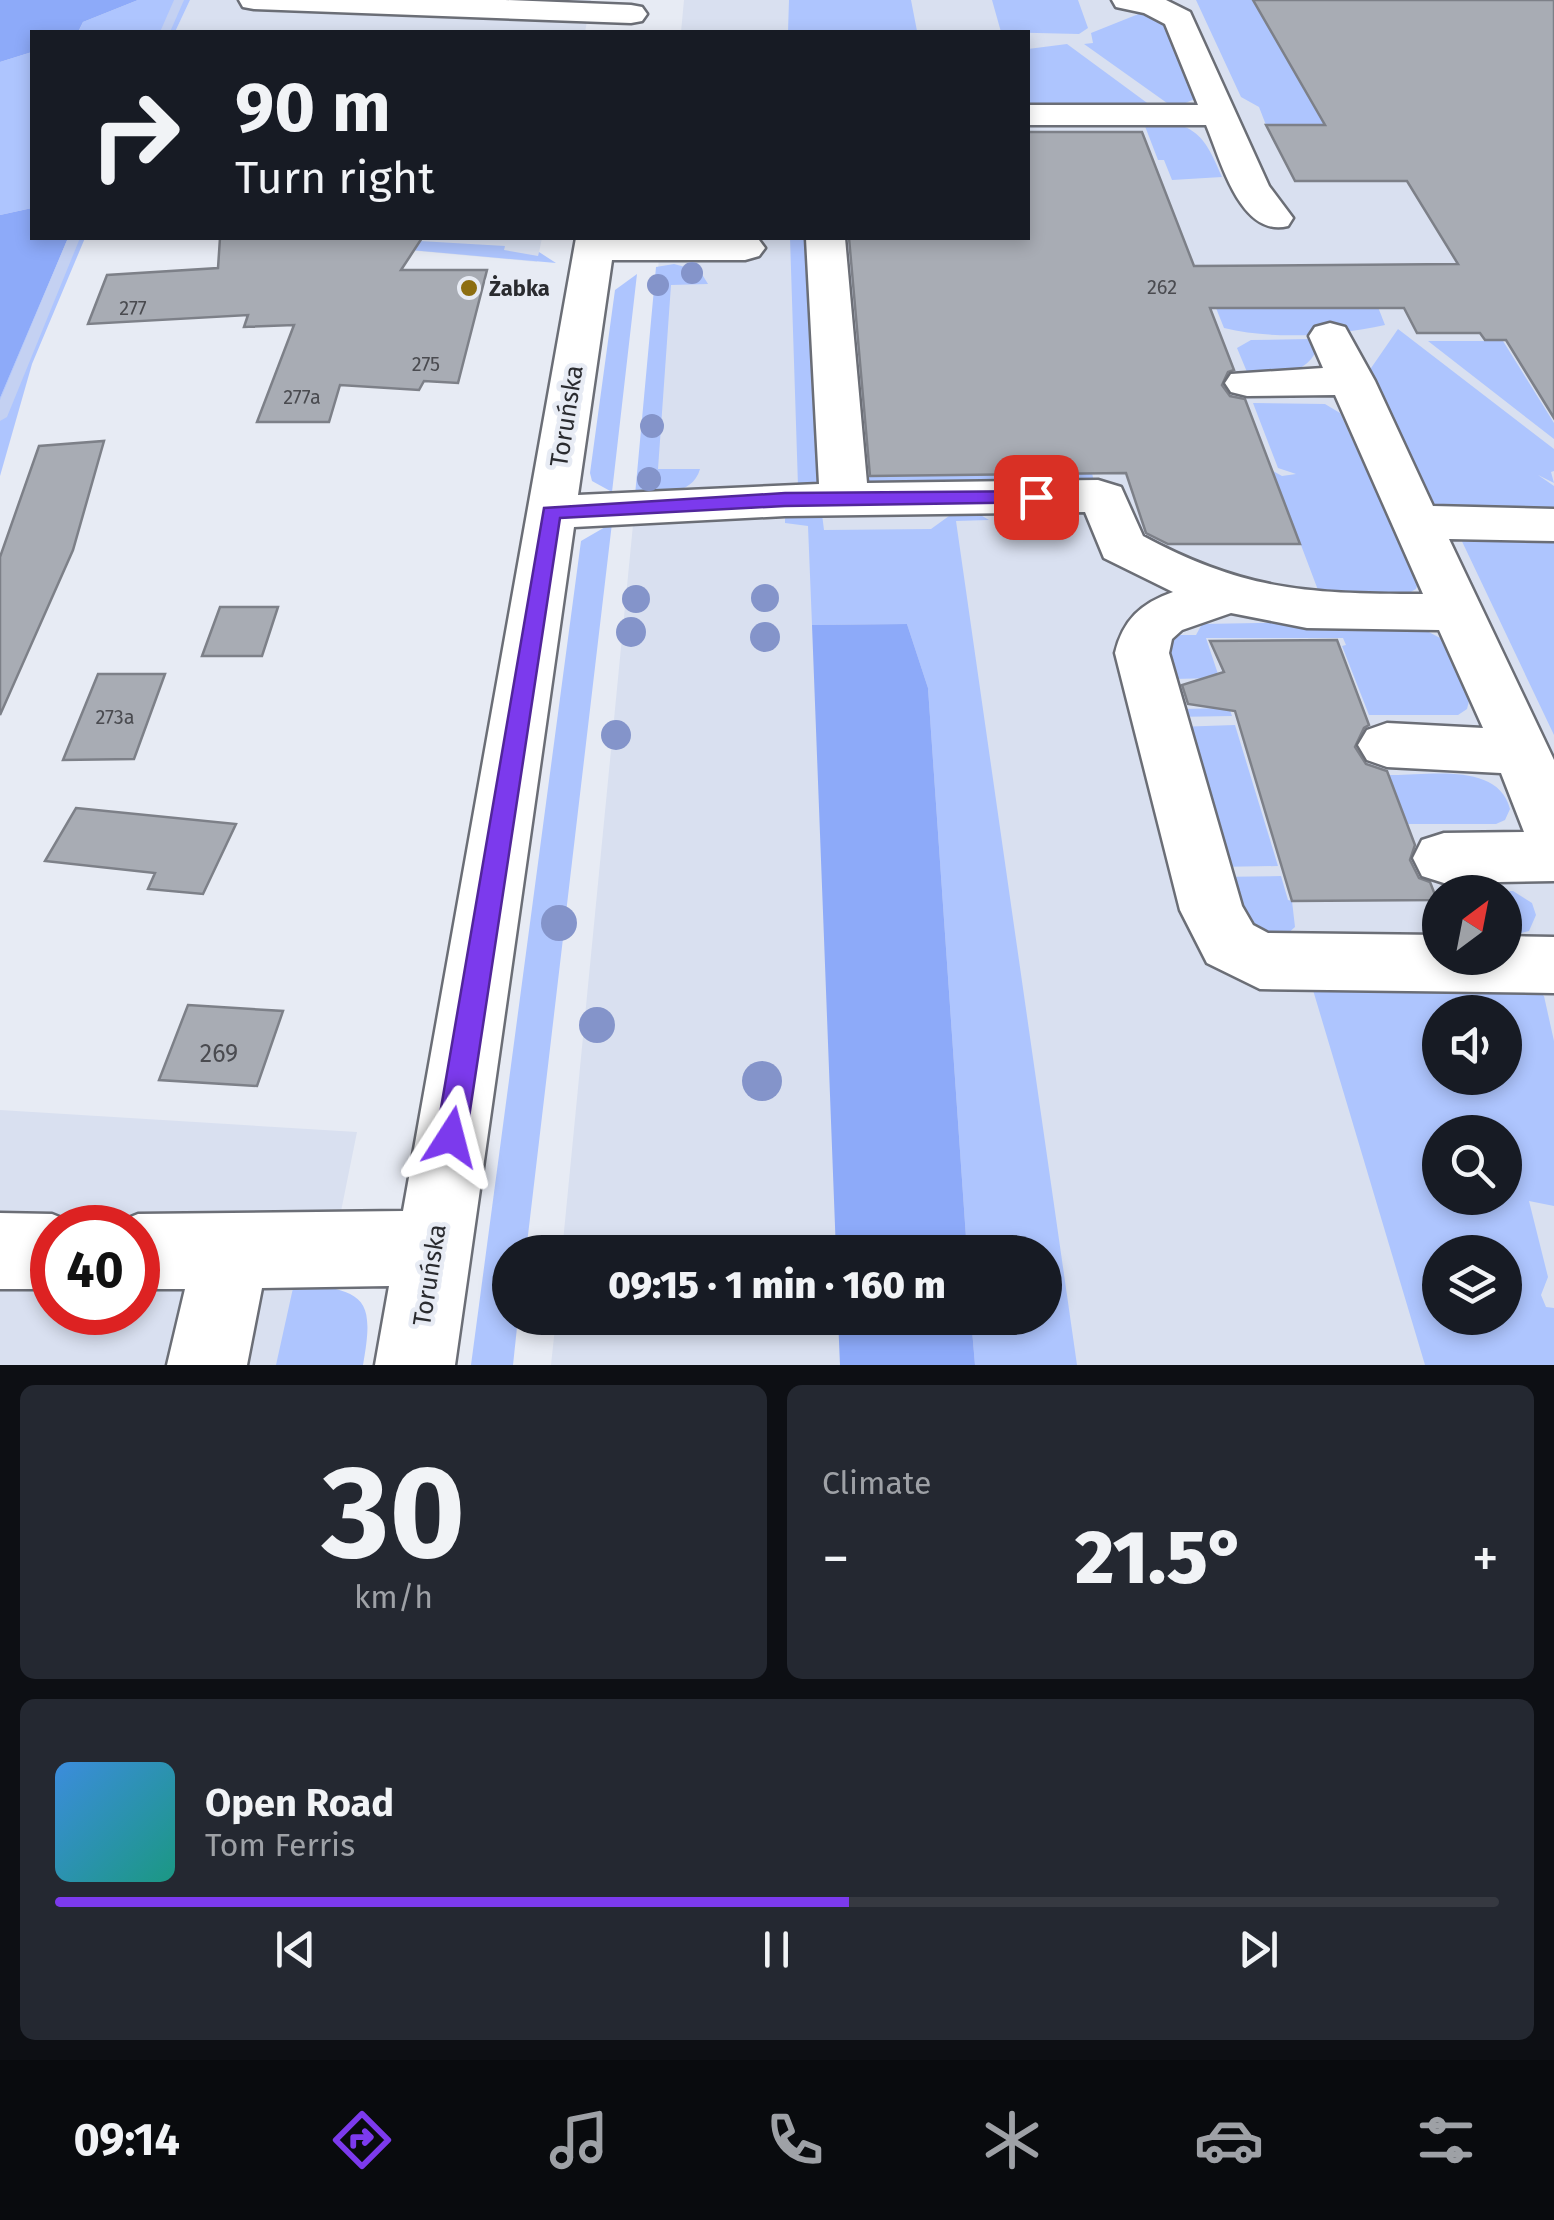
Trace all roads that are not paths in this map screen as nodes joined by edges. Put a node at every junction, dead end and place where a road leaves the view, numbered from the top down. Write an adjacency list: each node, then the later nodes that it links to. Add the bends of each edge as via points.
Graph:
1 (254, 0): 3 (street)
2 (1128, 0): 5 (street, via 1179,19)
3 (630, 15)
4 (1030, 115): 5 (street)
5 (1222, 115): 6 (street, via 1252,189)
6 (1274, 218)
7 (826, 240): 13 (street)
8 (594, 243): 9 (street); 14 (street, Toruńska)
9 (746, 248)
10 (1330, 336): 11 (street)
11 (1352, 381): 12 (street); 15 (street)
12 (1247, 382)
13 (844, 500): 14 (street, via 727,494); 17 (street, via 1098,496 1122,546)
14 (551, 512): 25 (street, Toruńska)
15 (1418, 522): 16 (street); 18 (street)
16 (1554, 526)
17 (1235, 594): 18 (street, via 1315,610); 24 (street, via 1156,620 1143,637 1142,653 1212,910 1230,944 1260,961)
18 (1458, 612): 20 (street)
19 (1388, 745): 20 (street)
20 (1535, 762): 21 (street)
21 (1554, 832)
22 (1554, 856): 23 (street)
23 (1444, 858)
24 (1554, 965)
25 (434, 1248): 29 (street); 31 (street, Toruńska)
26 (0, 1251): 27 (street)
27 (30, 1252)
28 (160, 1252): 29 (street)
29 (231, 1252): 30 (street)
30 (207, 1365)
31 (415, 1365)

